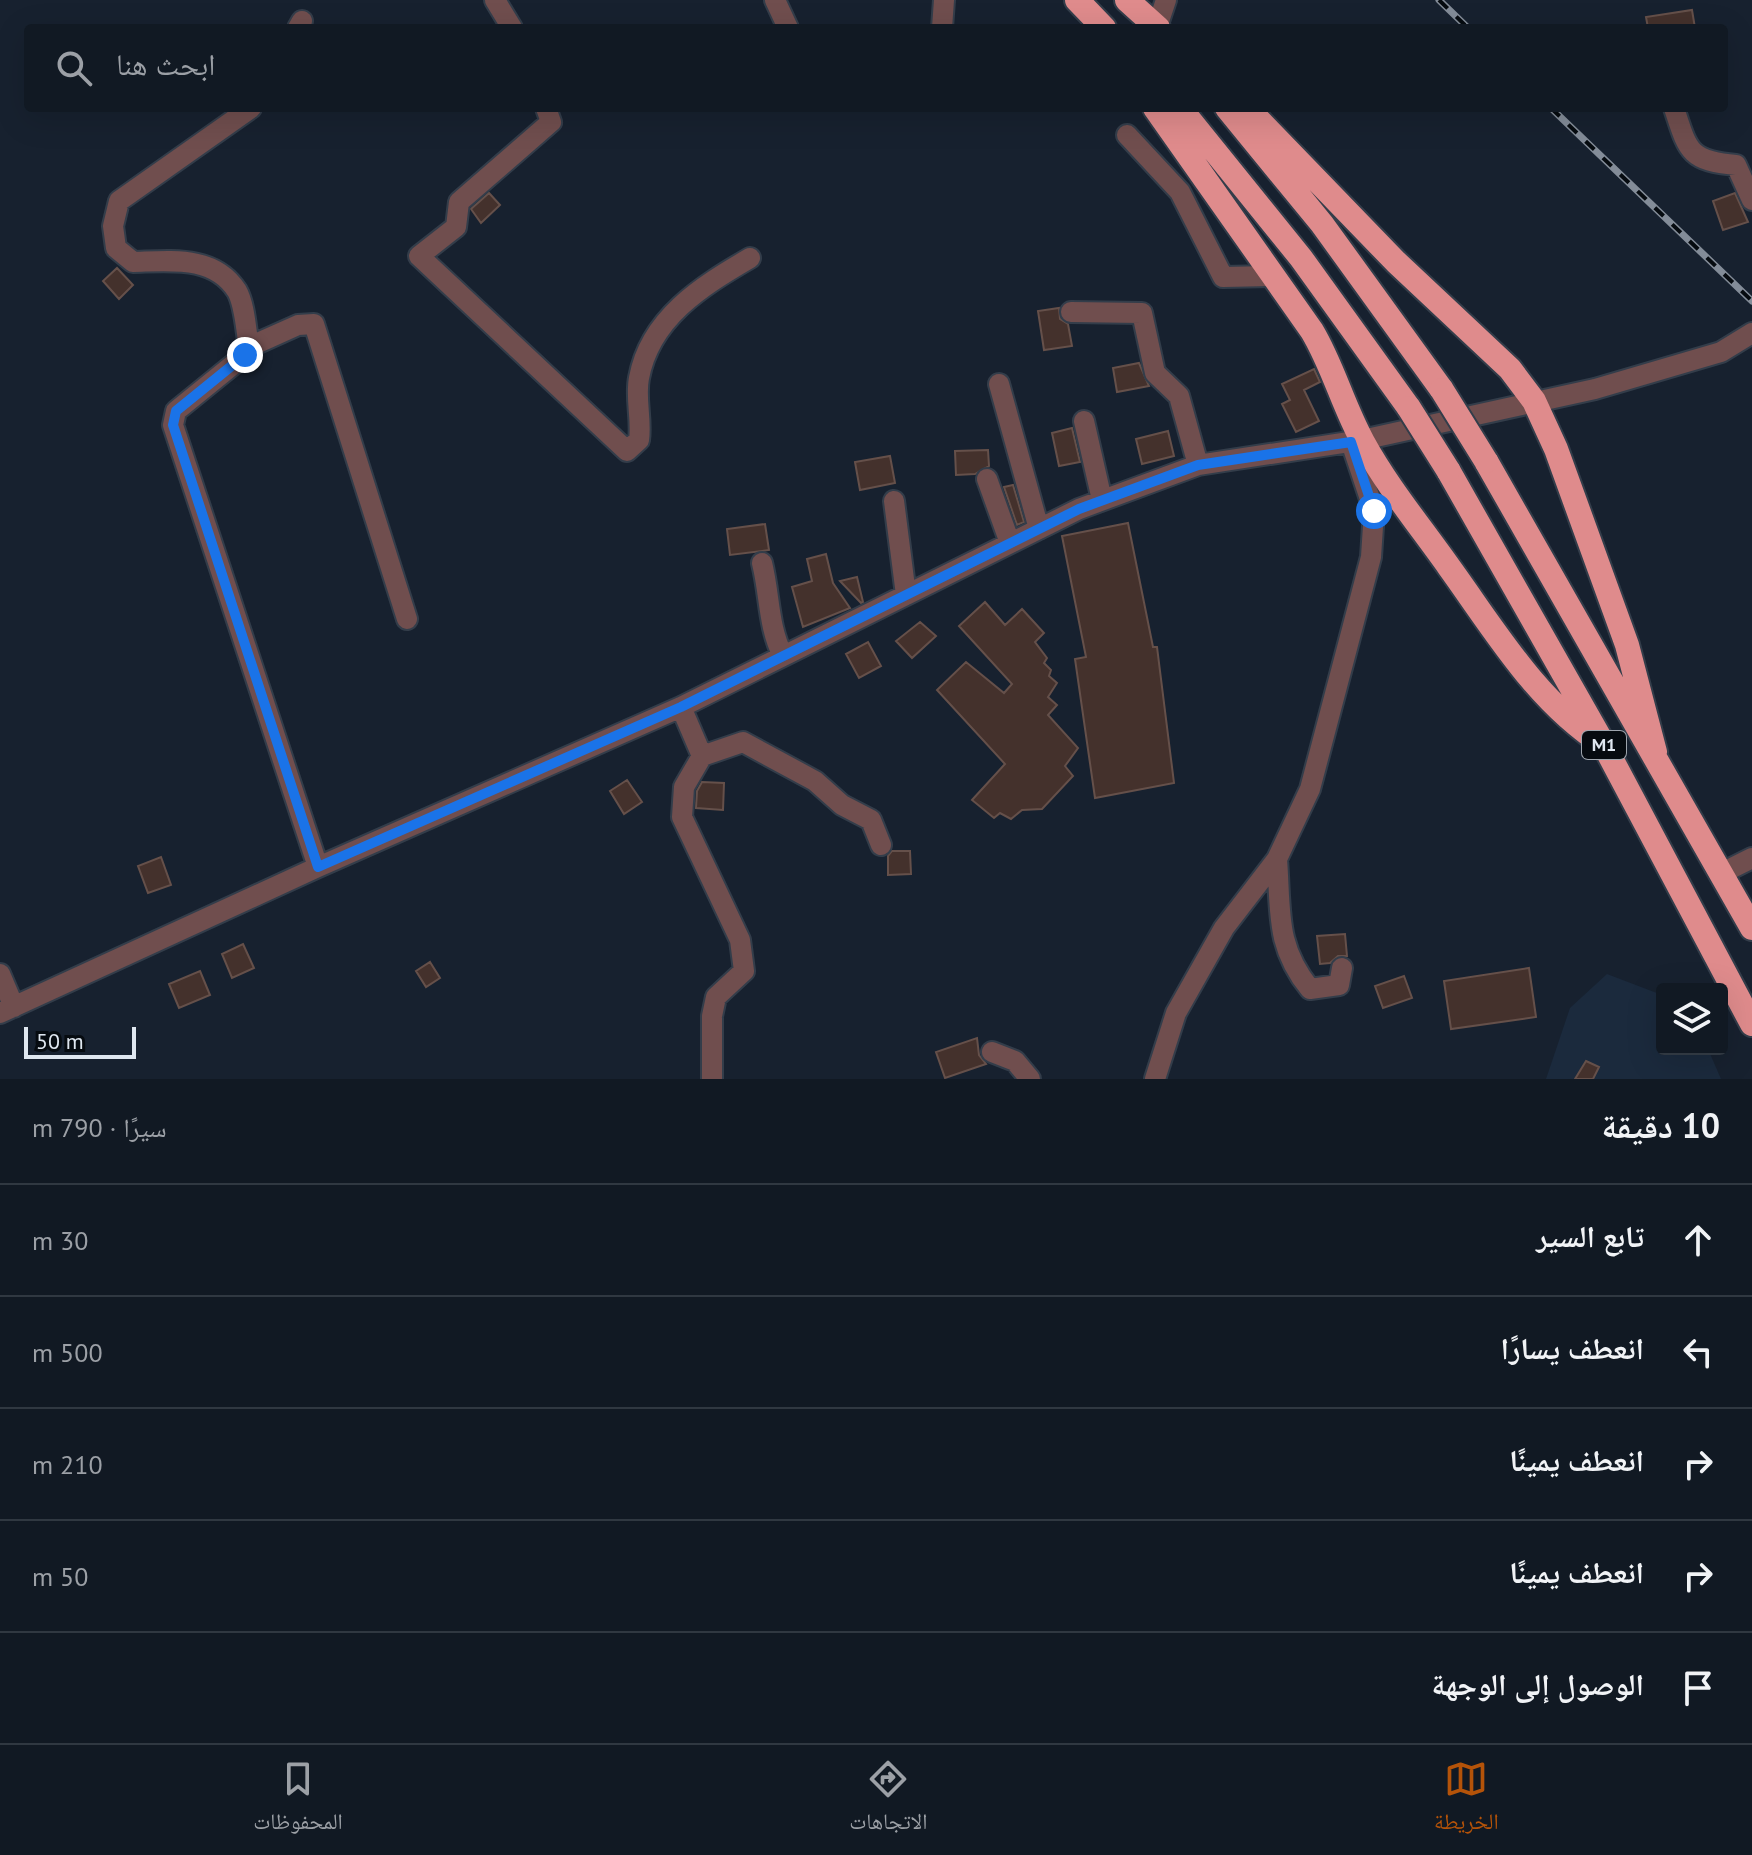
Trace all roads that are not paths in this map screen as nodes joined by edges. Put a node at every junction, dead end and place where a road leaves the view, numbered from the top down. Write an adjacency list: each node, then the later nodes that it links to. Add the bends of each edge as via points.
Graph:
1 (495, 0): 7 (street)
2 (775, 0): 8 (street)
3 (944, 0): 9 (street)
4 (1077, 0): 10 (highway)
5 (1127, 0): 11 (highway)
6 (1166, 0): 12 (street)
7 (510, 24)
8 (786, 24)
9 (942, 24)
10 (1100, 24)
11 (1154, 24)
12 (1159, 24)
13 (245, 112): 26 (street, via 119,201 113,226 116,248 133,262 212,266 238,293)
14 (547, 112): 22 (street, via 551,122 459,202 456,227 419,256 627,451 639,440 638,381 647,348 698,288)
15 (1158, 112): 23 (highway)
16 (1183, 112): 42 (highway, M1, bridge, via 1301,258 1409,408)
17 (1246, 112): 43 (highway, M1, bridge, via 1442,390)
18 (1247, 112): 28 (highway, via 1510,369)
19 (1675, 112): 21 (street, via 1687,149 1707,162 1736,165)
20 (1127, 135): 23 (street, via 1180,192 1223,277)
21 (1752, 200)
22 (750, 258)
23 (1271, 276): 30 (highway, via 1323,349)
24 (1071, 312): 31 (street, via 1142,313 1155,373 1179,396)
25 (1752, 333): 28 (street, via 1721,352)
26 (249, 347): 39 (street, via 298,325 314,324); 48 (street, via 176,411 173,425)
27 (999, 384): 35 (street)
28 (1534, 401): 30 (street); 43 (highway, via 1562,463 1627,645)
29 (1084, 421): 33 (street)
30 (1357, 441): 31 (street); 42 (highway, via 1534,685); 47 (street, via 1374,511 1371,557 1310,789)
31 (1198, 465): 33 (street)
32 (987, 479): 36 (street)
33 (1102, 500): 35 (street)
34 (894, 501): 38 (street)
35 (1039, 529): 36 (street)
36 (1010, 543): 38 (street)
37 (762, 563): 40 (street, via 772,634)
38 (906, 595): 40 (street)
39 (407, 619)
40 (783, 656): 41 (street)
41 (681, 707): 44 (street); 48 (street)
42 (1604, 745): 54 (highway, M1)
43 (1655, 752): 49 (highway, M1)
44 (702, 756): 45 (street, via 743,742 815,781 842,805 871,820); 56 (street, via 684,787 682,817 740,940 744,971 716,997)
45 (881, 845)
46 (1752, 858): 49 (street)
47 (1277, 859): 51 (street, via 1284,947 1294,969 1310,989 1339,985); 58 (street, via 1224,928 1176,1013)
48 (318, 867): 53 (street)
49 (1722, 873): 50 (highway, M1)
50 (1752, 928)
51 (1342, 968)
52 (0, 974): 53 (street)
53 (7, 1010)
54 (1752, 1024)
55 (992, 1052): 57 (street, via 1015,1061)
56 (712, 1079)
57 (1030, 1079)
58 (1155, 1079)

